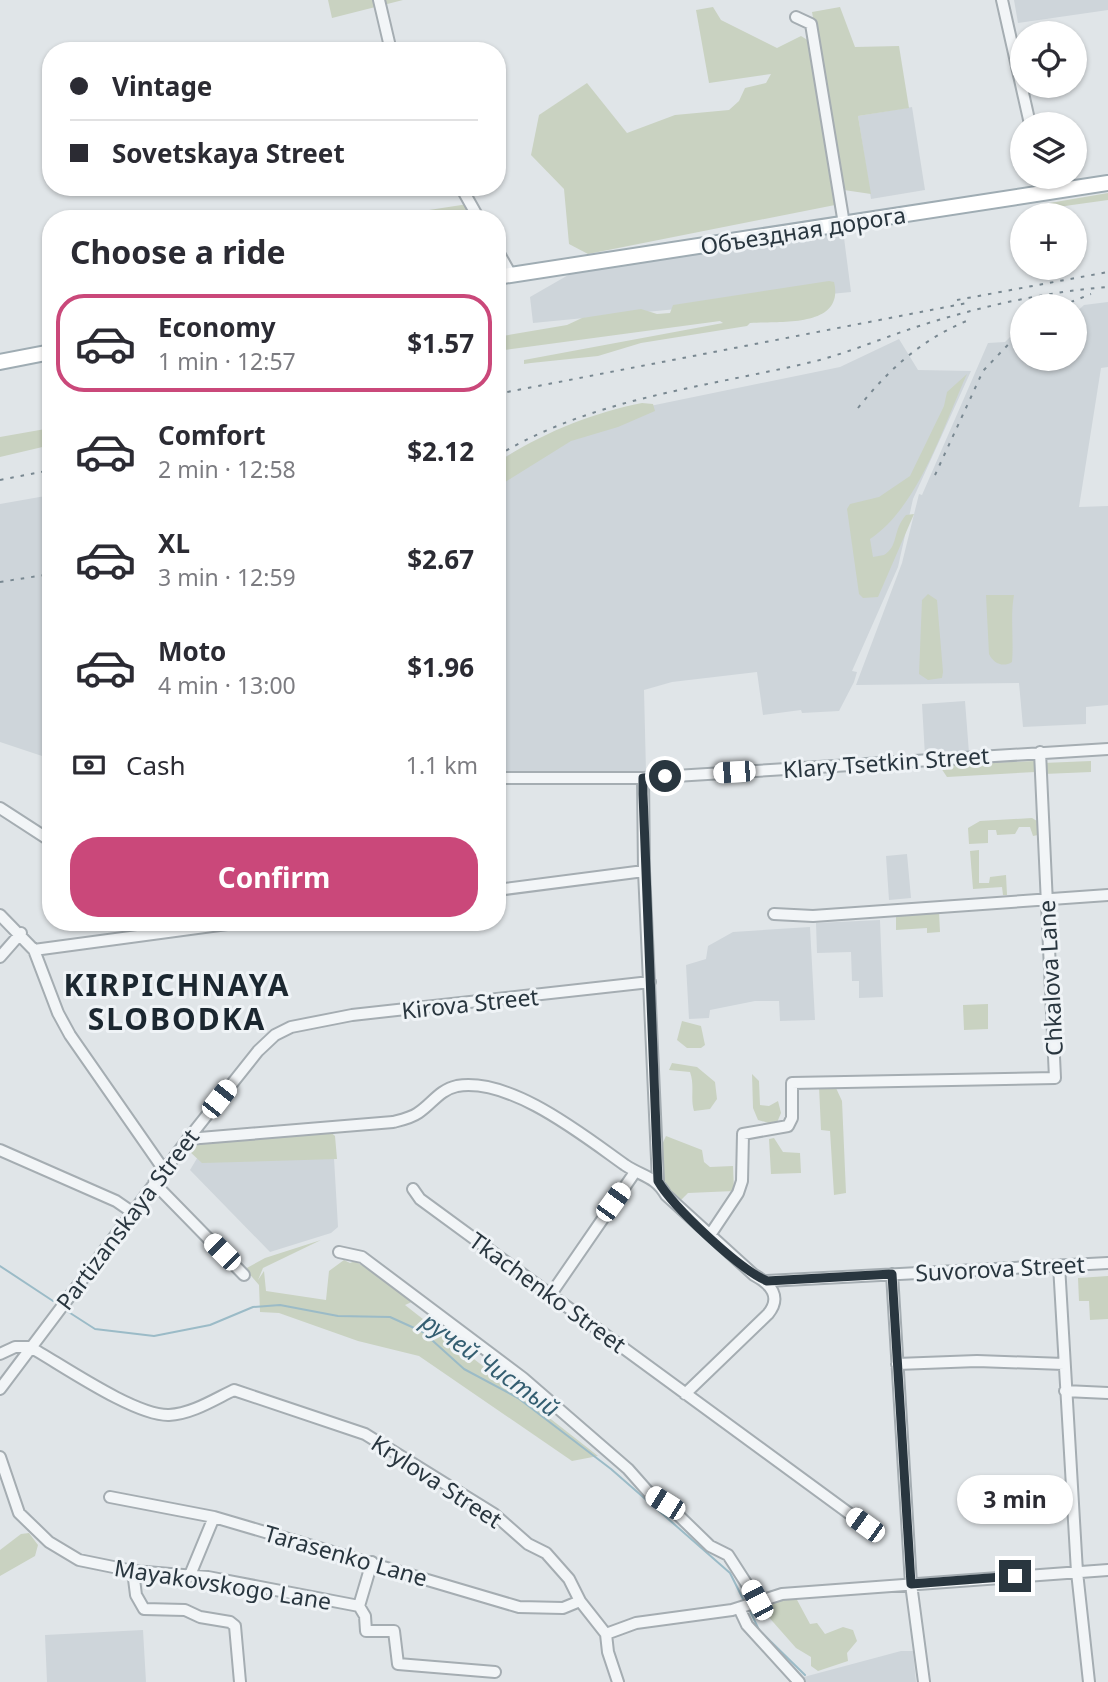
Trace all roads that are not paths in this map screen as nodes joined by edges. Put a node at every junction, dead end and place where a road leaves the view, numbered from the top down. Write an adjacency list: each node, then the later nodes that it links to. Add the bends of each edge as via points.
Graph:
1 (379, 0): 4 (street)
2 (1002, 0): 5 (street)
3 (796, 18): 9 (street, via 811,24)
4 (389, 42)
5 (1027, 112)
6 (1108, 183): 8 (main road, Объездная дорога)
7 (1043, 189): 8 (street)
8 (1044, 193): 9 (main road, Объездная дорога)
9 (844, 224): 10 (main road, Объездная дорога)
10 (506, 276)
11 (42, 354): 12 (main road)
12 (0, 362)
13 (1108, 749): 14 (street, Klary Tsetkin Street)
14 (1040, 752): 16 (street, Klary Tsetkin Street); 22 (street, Chkalova Lane)
15 (506, 778): 16 (street, Klary Tsetkin Street)
16 (643, 778): 19 (street)
17 (0, 808): 18 (street)
18 (42, 838)
19 (644, 871): 20 (street); 29 (street)
20 (506, 889)
21 (1108, 895): 22 (street)
22 (1047, 900): 23 (street, via 813,916); 39 (street, Chkalova Lane, via 1055,1078 792,1083 788,1126 743,1134 742,1181)
23 (774, 914)
24 (0, 915): 26 (street)
25 (175, 931): 27 (street)
26 (21, 933): 27 (street); 28 (street)
27 (34, 950): 33 (street, via 70,1035)
28 (0, 957)
29 (650, 982): 30 (street, Kirova Street, via 352,1015); 35 (street)
30 (291, 1027): 31 (street, Partizanskaya Street, via 275,1035 250,1060)
31 (188, 1139): 33 (street, Partizanskaya Street); 34 (street, via 393,1122 419,1113 444,1091 470,1086 543,1107)
32 (0, 1150): 38 (street)
33 (164, 1170): 36 (street, Partizanskaya Street)
34 (635, 1172): 35 (street); 46 (street)
35 (658, 1181): 39 (street, via 666,1195)
36 (154, 1183): 38 (street, Partizanskaya Street); 44 (street)
37 (413, 1189): 46 (street, Tkachenko Street, via 420,1199)
38 (132, 1212): 47 (street, Partizanskaya Street)
39 (710, 1235): 45 (street)
40 (339, 1252): 66 (street, via 362,1257 523,1378 628,1469 651,1495 710,1545 729,1555)
41 (1108, 1263): 42 (street, Suvorova Street)
42 (1059, 1265): 43 (street, Suvorova Street); 50 (street)
43 (892, 1274): 45 (street, Suvorova Street); 49 (street)
44 (244, 1275)
45 (767, 1281): 54 (street, via 775,1301 768,1314)
46 (551, 1294): 54 (street, Tkachenko Street)
47 (30, 1347): 48 (street); 51 (street, Partizanskaya Street); 65 (street, Krylova Street, via 125,1402 154,1412 173,1415 195,1409 234,1390 365,1434 494,1514 528,1544 546,1553 569,1579)
48 (0, 1354)
49 (897, 1364): 50 (street); 64 (street)
50 (1063, 1364): 52 (street)
51 (0, 1389)
52 (1065, 1391): 53 (street); 62 (street)
53 (1108, 1393)
54 (685, 1394): 58 (street, Tkachenko Street)
55 (0, 1457): 61 (street, Mayakovskogo Lane, via 19,1513 49,1542 79,1560)
56 (110, 1497): 57 (street, Tarasenko Lane)
57 (214, 1517): 59 (street, Tarasenko Lane); 63 (street)
58 (865, 1525)
59 (372, 1562): 65 (street, Tarasenko Lane, via 519,1607 563,1608); 67 (street)
60 (1108, 1570): 62 (street)
61 (133, 1571): 63 (street, Mayakovskogo Lane); 70 (street, via 136,1595 144,1609 185,1610 235,1626)
62 (1077, 1572): 64 (street); 74 (street)
63 (190, 1575): 67 (street, Mayakovskogo Lane)
64 (911, 1584): 66 (street, via 782,1594); 73 (street)
65 (580, 1601): 68 (street, Krylova Street)
66 (748, 1605): 68 (street, via 636,1623); 72 (street, via 747,1625)
67 (359, 1606): 69 (street, Mayakovskogo Lane, via 366,1631 394,1631 398,1664)
68 (606, 1634): 71 (street, Krylova Street)
69 (495, 1672)
70 (240, 1682)
71 (618, 1682)
72 (799, 1682)
73 (924, 1682)
74 (1089, 1682)

